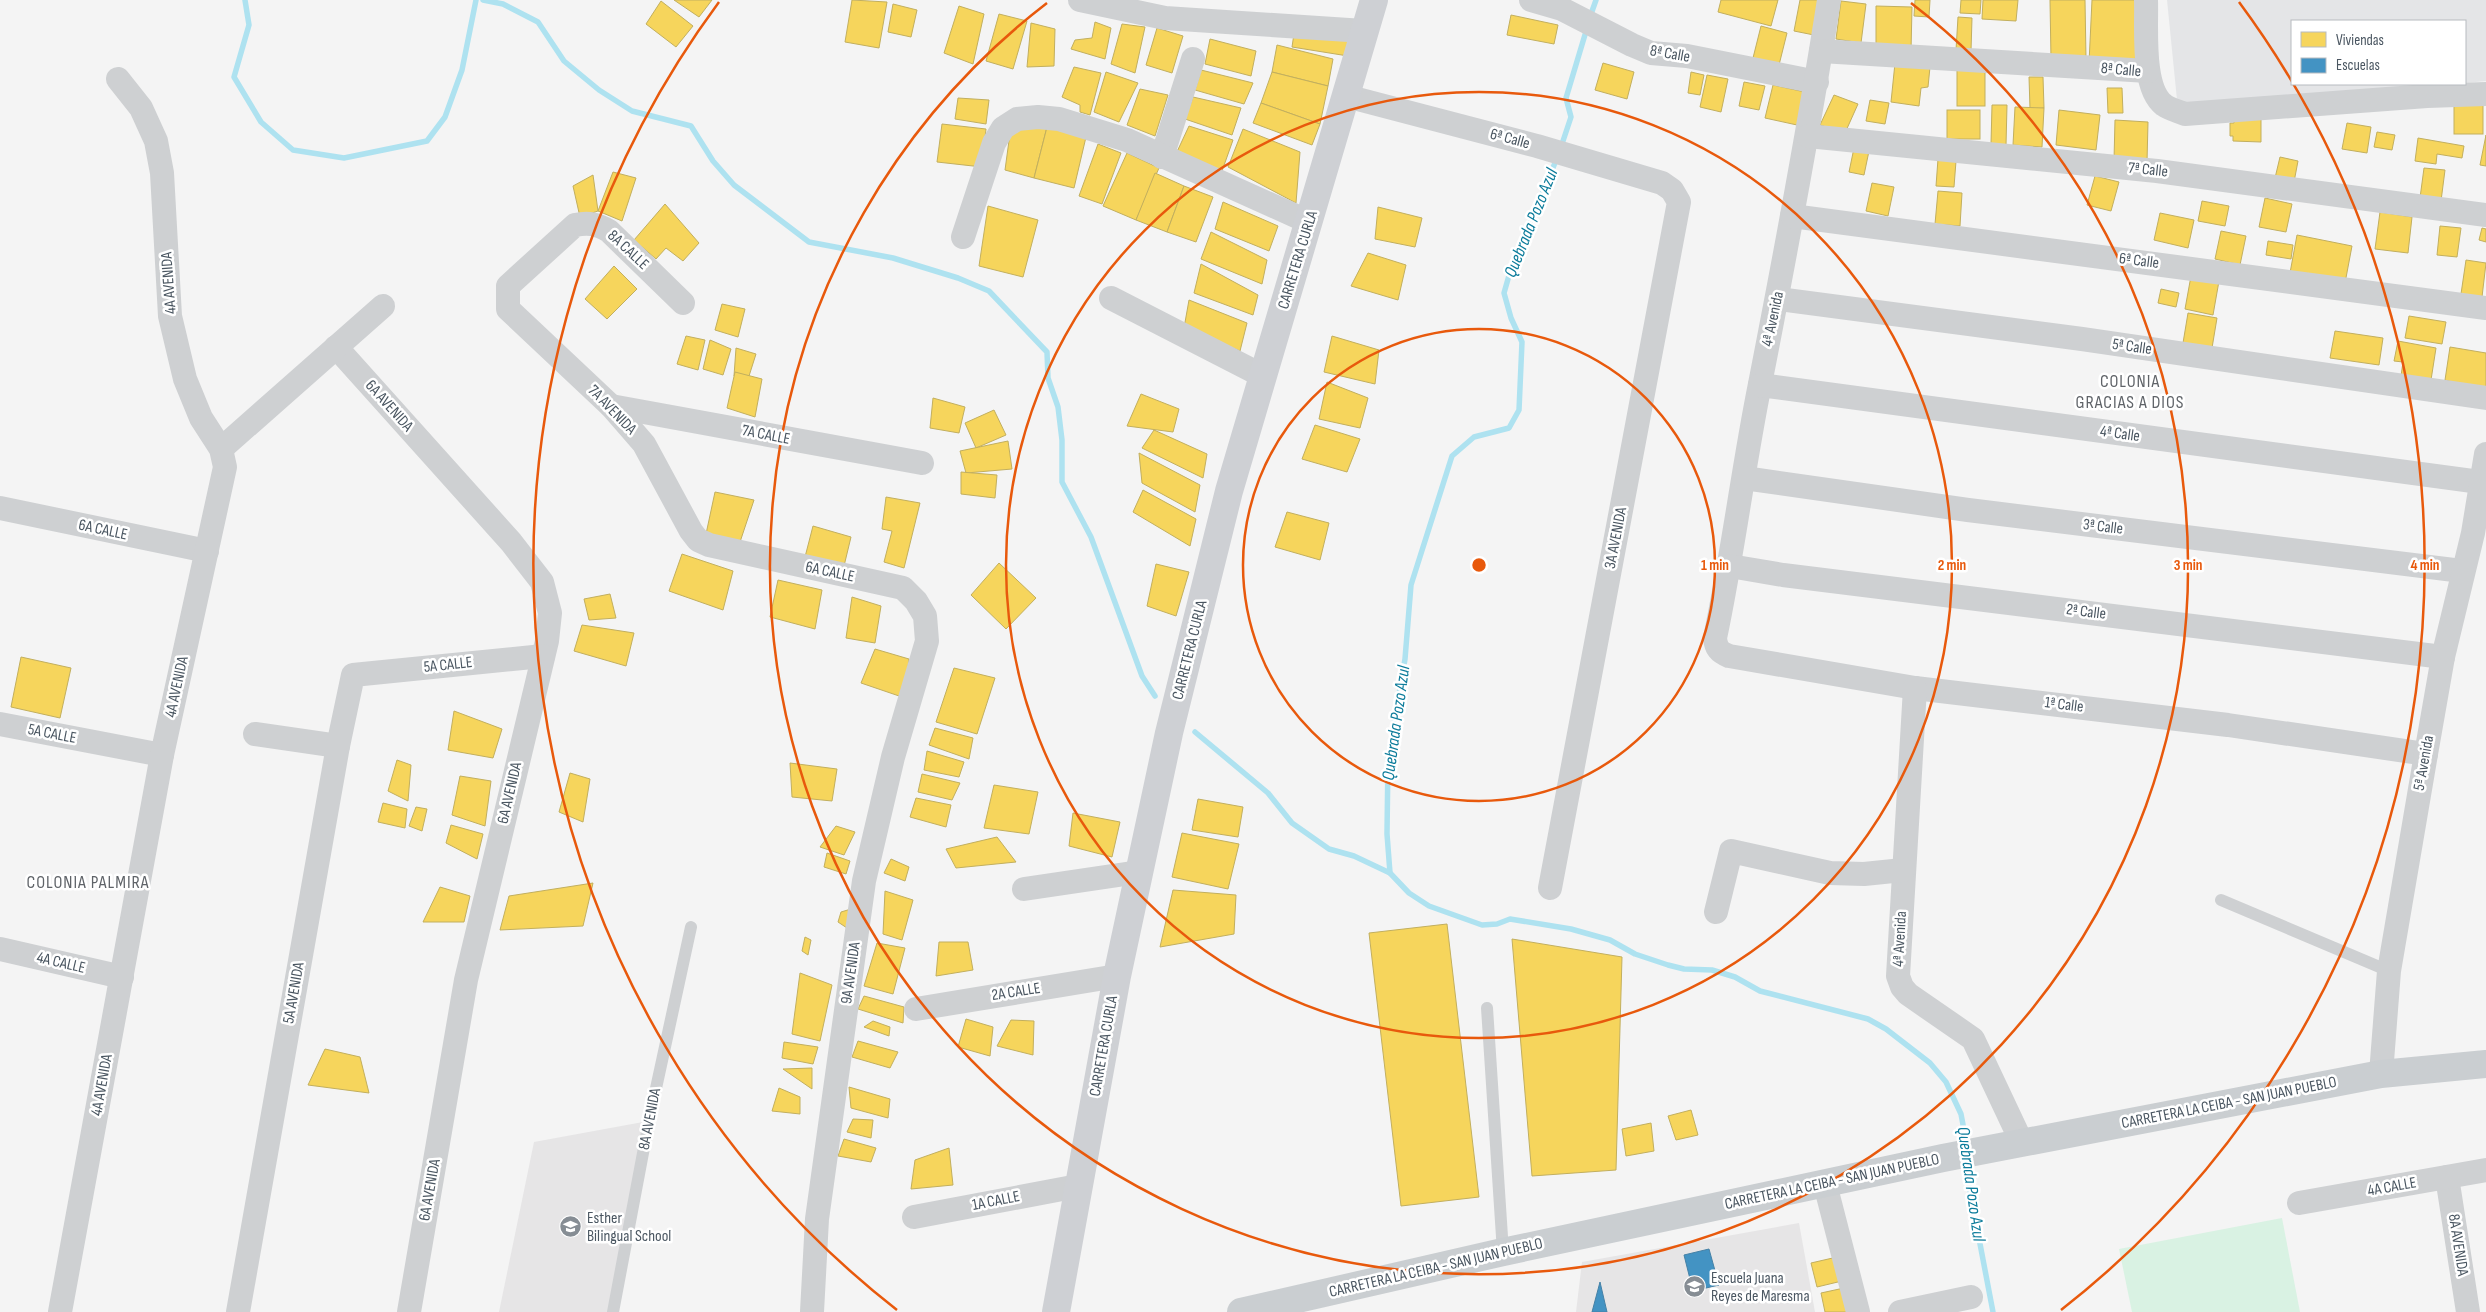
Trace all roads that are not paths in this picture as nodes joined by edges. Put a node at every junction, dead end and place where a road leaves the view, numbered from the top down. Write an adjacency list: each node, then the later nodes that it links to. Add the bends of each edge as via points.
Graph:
1 (1080, 0): 6 (street, via 1165,18)
2 (1374, 0): 6 (main road, CARRETERA CURLA)
3 (1531, 0): 11 (street, 8ª Calle, via 1562,9 1651,53 1687,56)
4 (1830, 0): 7 (street, 4ª Avenida)
5 (2146, 0): 9 (street)
6 (1364, 31): 13 (main road, CARRETERA CURLA)
7 (1821, 51): 9 (street, 8ª Calle); 11 (street, 4ª Avenida)
8 (1193, 59): 15 (street)
9 (2148, 70): 12 (street, 8ª Calle, via 2154,94 2164,105 2185,114)
10 (118, 79): 32 (street, 4A AVENIDA, via 141,108 156,141 162,174 170,316 185,379 200,418)
11 (1817, 82): 14 (street, 4ª Avenida)
12 (2486, 94)
13 (1346, 96): 16 (street, 6ª Calle, via 1546,149 1662,183); 19 (main road, CARRETERA CURLA)
14 (1808, 136): 17 (street, 7ª Calle, via 2157,171); 18 (street, 4ª Avenida)
15 (1162, 157): 19 (street); 20 (street, via 1127,140 1059,120 1017,119 1003,128 994,143)
16 (1672, 190): 56 (street, 3A AVENIDA, via 1679,202)
17 (2486, 215)
18 (1792, 216): 23 (street, 4ª Avenida); 26 (street, 6ª Calle)
19 (1309, 222): 28 (main road, CARRETERA CURLA)
20 (963, 237)
21 (507, 298): 24 (street, 8A CALLE, via 508,286 575,225 585,223 597,224 609,231); 31 (street, 7A AVENIDA, via 508,309)
22 (1111, 298): 28 (street)
23 (1778, 299): 29 (street, 4ª Avenida); 30 (street, 5ª Calle)
24 (683, 302)
25 (383, 306): 27 (street)
26 (2486, 308)
27 (336, 347): 32 (street); 45 (street, 6A AVENIDA, via 511,542 542,582 550,613)
28 (1263, 376): 55 (main road, CARRETERA CURLA, via 1227,500 1169,733)
29 (1760, 385): 35 (street, 4ª Avenida); 36 (street, 4ª Calle)
30 (2486, 398)
31 (611, 406): 34 (street, 7A CALLE); 39 (street, 7A AVENIDA, via 644,444)
32 (221, 449): 40 (street, 4A AVENIDA, via 225,467)
33 (2486, 454): 36 (street, 5ª Avenida)
34 (922, 463)
35 (1744, 478): 41 (street, 4ª Avenida); 42 (street, 3ª Calle, via 1968,510)
36 (2480, 482): 38 (street, 5ª Avenida)
37 (0, 508): 40 (street, 6A CALLE)
38 (2479, 534): 42 (street, 5ª Avenida)
39 (698, 540): 44 (street, 6A CALLE, via 902,588 916,600 925,616)
40 (206, 551): 53 (street, 4A AVENIDA)
41 (1730, 566): 43 (street, 4ª Avenida); 46 (street, 2ª Calle)
42 (2462, 571): 46 (street, 5ª Avenida)
43 (1715, 638): 48 (street, 1ª Calle, via 1720,652 1728,656)
44 (927, 641): 83 (street, 9A AVENIDA, via 893,757 864,881 817,1219)
45 (543, 656): 47 (street, 5A CALLE); 81 (street, 6A AVENIDA, via 466,980)
46 (2443, 657): 52 (street, 5ª Avenida)
47 (353, 675): 51 (street, 5A AVENIDA)
48 (1915, 688): 52 (street, 1ª Calle, via 2228,725); 54 (street, 4ª Avenida)
49 (0, 724): 53 (street, 5A CALLE)
50 (255, 734): 51 (street)
51 (338, 746): 80 (street, 5A AVENIDA)
52 (2426, 754): 62 (street, 5ª Avenida)
53 (162, 755): 64 (street, 4A AVENIDA)
54 (1903, 870): 59 (street, via 1830,873 1731,851); 69 (street, 4ª Avenida, via 1898,976 1902,987 1973,1039)
55 (1139, 872): 57 (street); 63 (main road, CARRETERA CURLA)
56 (1550, 888)
57 (1024, 889)
58 (2221, 900): 62 (lane)
59 (1716, 912)
60 (691, 927): 82 (lane, 8A AVENIDA)
61 (0, 949): 64 (street, 4A CALLE)
62 (2389, 971): 68 (street, 5ª Avenida)
63 (1117, 976): 66 (street, 2A CALLE); 73 (main road, CARRETERA CURLA)
64 (122, 977): 79 (street, 4A AVENIDA)
65 (1487, 1008): 76 (lane)
66 (916, 1009)
67 (2486, 1064): 68 (main road, CARRETERA LA CEIBA - SAN JUAN PUEBLO)
68 (2381, 1074): 69 (main road, CARRETERA LA CEIBA - SAN JUAN PUEBLO)
69 (2022, 1143): 72 (main road, CARRETERA LA CEIBA - SAN JUAN PUEBLO)
70 (2486, 1170): 71 (street, 4A CALLE)
71 (2447, 1177): 74 (street, 4A CALLE); 88 (street, 8A AVENIDA)
72 (1824, 1184): 76 (main road, CARRETERA LA CEIBA - SAN JUAN PUEBLO); 86 (street)
73 (1078, 1186): 75 (street, 1A CALLE); 84 (main road, CARRETERA CURLA)
74 (2298, 1203)
75 (914, 1217)
76 (1503, 1252): 78 (main road, CARRETERA LA CEIBA - SAN JUAN PUEBLO)
77 (1971, 1297): 87 (street)
78 (1308, 1305): 85 (main road, CARRETERA LA CEIBA - SAN JUAN PUEBLO)
79 (60, 1312)
80 (238, 1312)
81 (409, 1312)
82 (612, 1312)
83 (812, 1312)
84 (1056, 1312)
85 (1241, 1312)
86 (1858, 1312)
87 (1900, 1312)
88 (2468, 1312)

